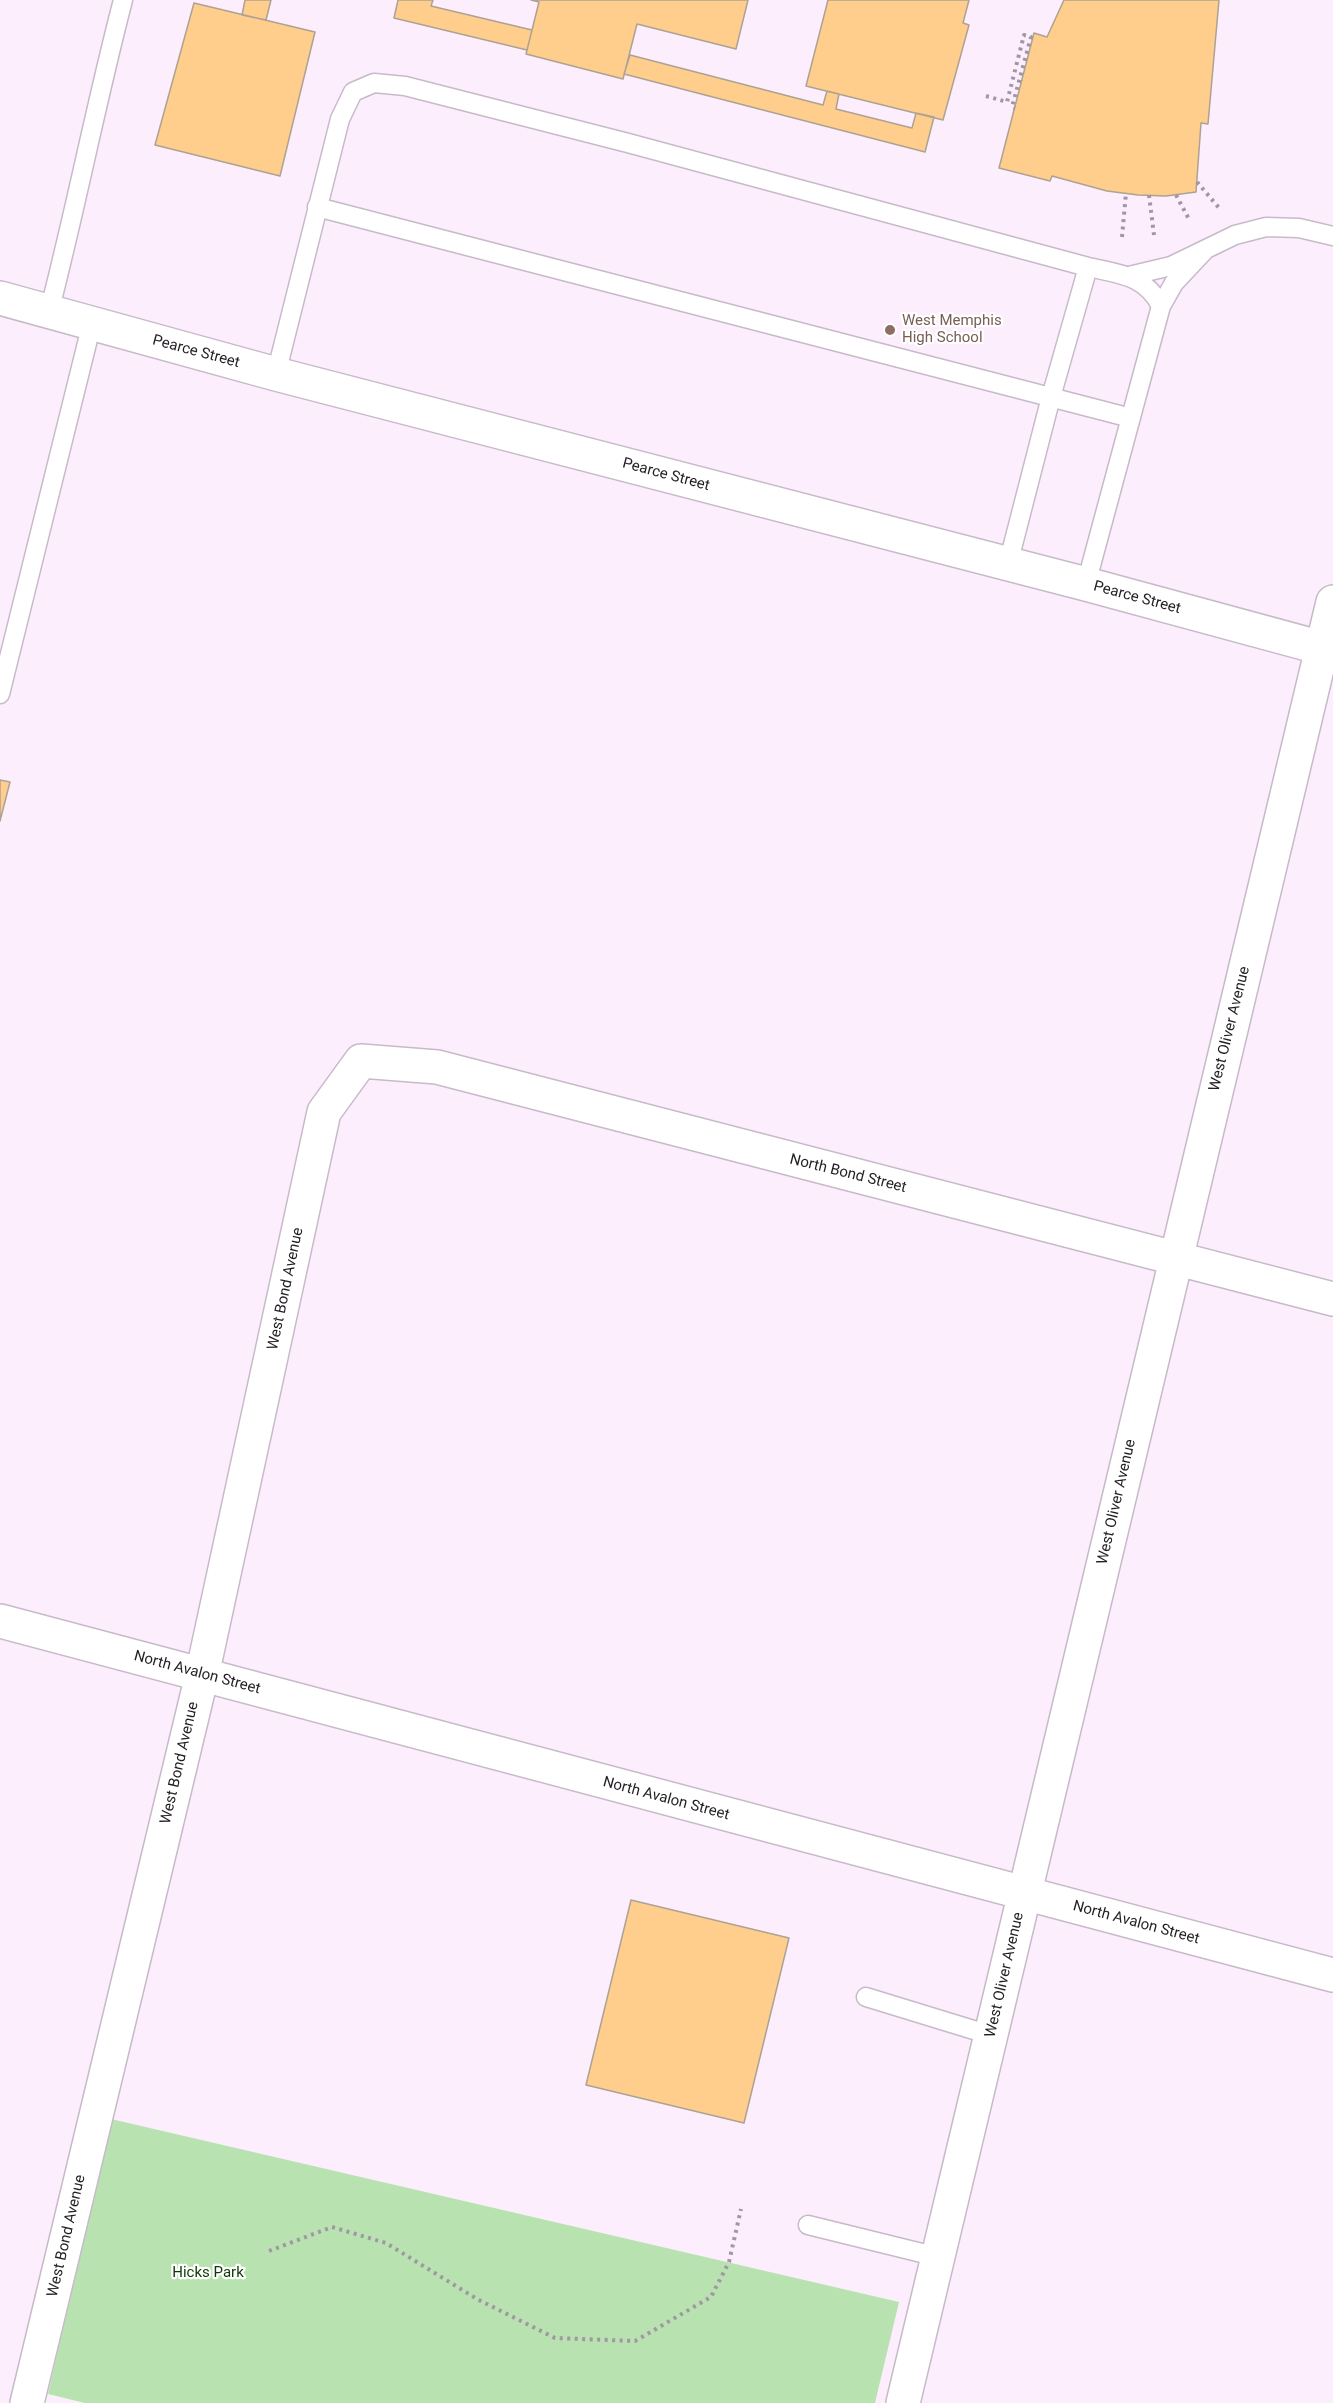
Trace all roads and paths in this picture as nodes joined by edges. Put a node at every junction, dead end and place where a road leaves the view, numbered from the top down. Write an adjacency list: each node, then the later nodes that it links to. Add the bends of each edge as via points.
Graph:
1 (123, 0): 19 (lane)
2 (986, 96): 3 (path, via 1007,102 1024,35 1031,37 1012,107)
3 (1015, 108)
4 (1197, 182): 9 (path)
5 (1126, 193): 13 (path)
6 (1149, 195): 11 (path)
7 (1176, 195): 10 (path)
8 (317, 207): 15 (lane, via 340,119 353,92 374,83 405,86 628,143); 21 (lane); 22 (lane)
9 (1222, 211)
10 (1192, 224)
11 (1154, 235)
12 (1333, 236): 14 (lane, via 1299,228 1266,227 1235,235)
13 (1122, 237)
14 (1204, 252): 16 (lane, via 1171,266); 18 (lane, via 1174,283)
15 (1088, 267): 16 (lane); 22 (lane)
16 (1129, 276): 18 (lane, via 1145,284)
17 (0, 298): 19 (street, Pearce Street)
18 (1161, 306): 23 (lane)
19 (49, 312): 20 (street, Pearce Street)
20 (92, 323): 21 (street, Pearce Street); 28 (lane)
21 (276, 374): 24 (street, Pearce Street)
22 (1051, 397): 23 (lane); 24 (lane)
23 (1131, 418): 25 (lane)
24 (1008, 564): 25 (street, Pearce Street)
25 (1086, 584): 27 (street, Pearce Street)
26 (1333, 602): 27 (street, West Oliver Avenue)
27 (1328, 650): 30 (street, West Oliver Avenue)
28 (0, 694)
29 (361, 1061): 30 (street, North Bond Street, via 437,1067); 33 (street, West Bond Avenue, via 324,1112)
30 (1175, 1258): 31 (street, North Bond Street); 34 (street, West Oliver Avenue)
31 (1333, 1299)
32 (0, 1621): 33 (street, North Avalon Street)
33 (202, 1675): 34 (street, North Avalon Street); 42 (street, West Bond Avenue)
34 (1024, 1894): 35 (street, North Avalon Street); 37 (street, West Oliver Avenue)
35 (1333, 1975)
36 (866, 1997): 37 (lane)
37 (990, 2035): 41 (street, West Oliver Avenue)
38 (741, 2209): 40 (path, via 729,2262 711,2297 635,2341 555,2338 477,2299 386,2243 332,2227)
39 (808, 2225): 41 (lane)
40 (269, 2251)
41 (938, 2257): 43 (street, West Oliver Avenue)
42 (27, 2403)
43 (903, 2403)

